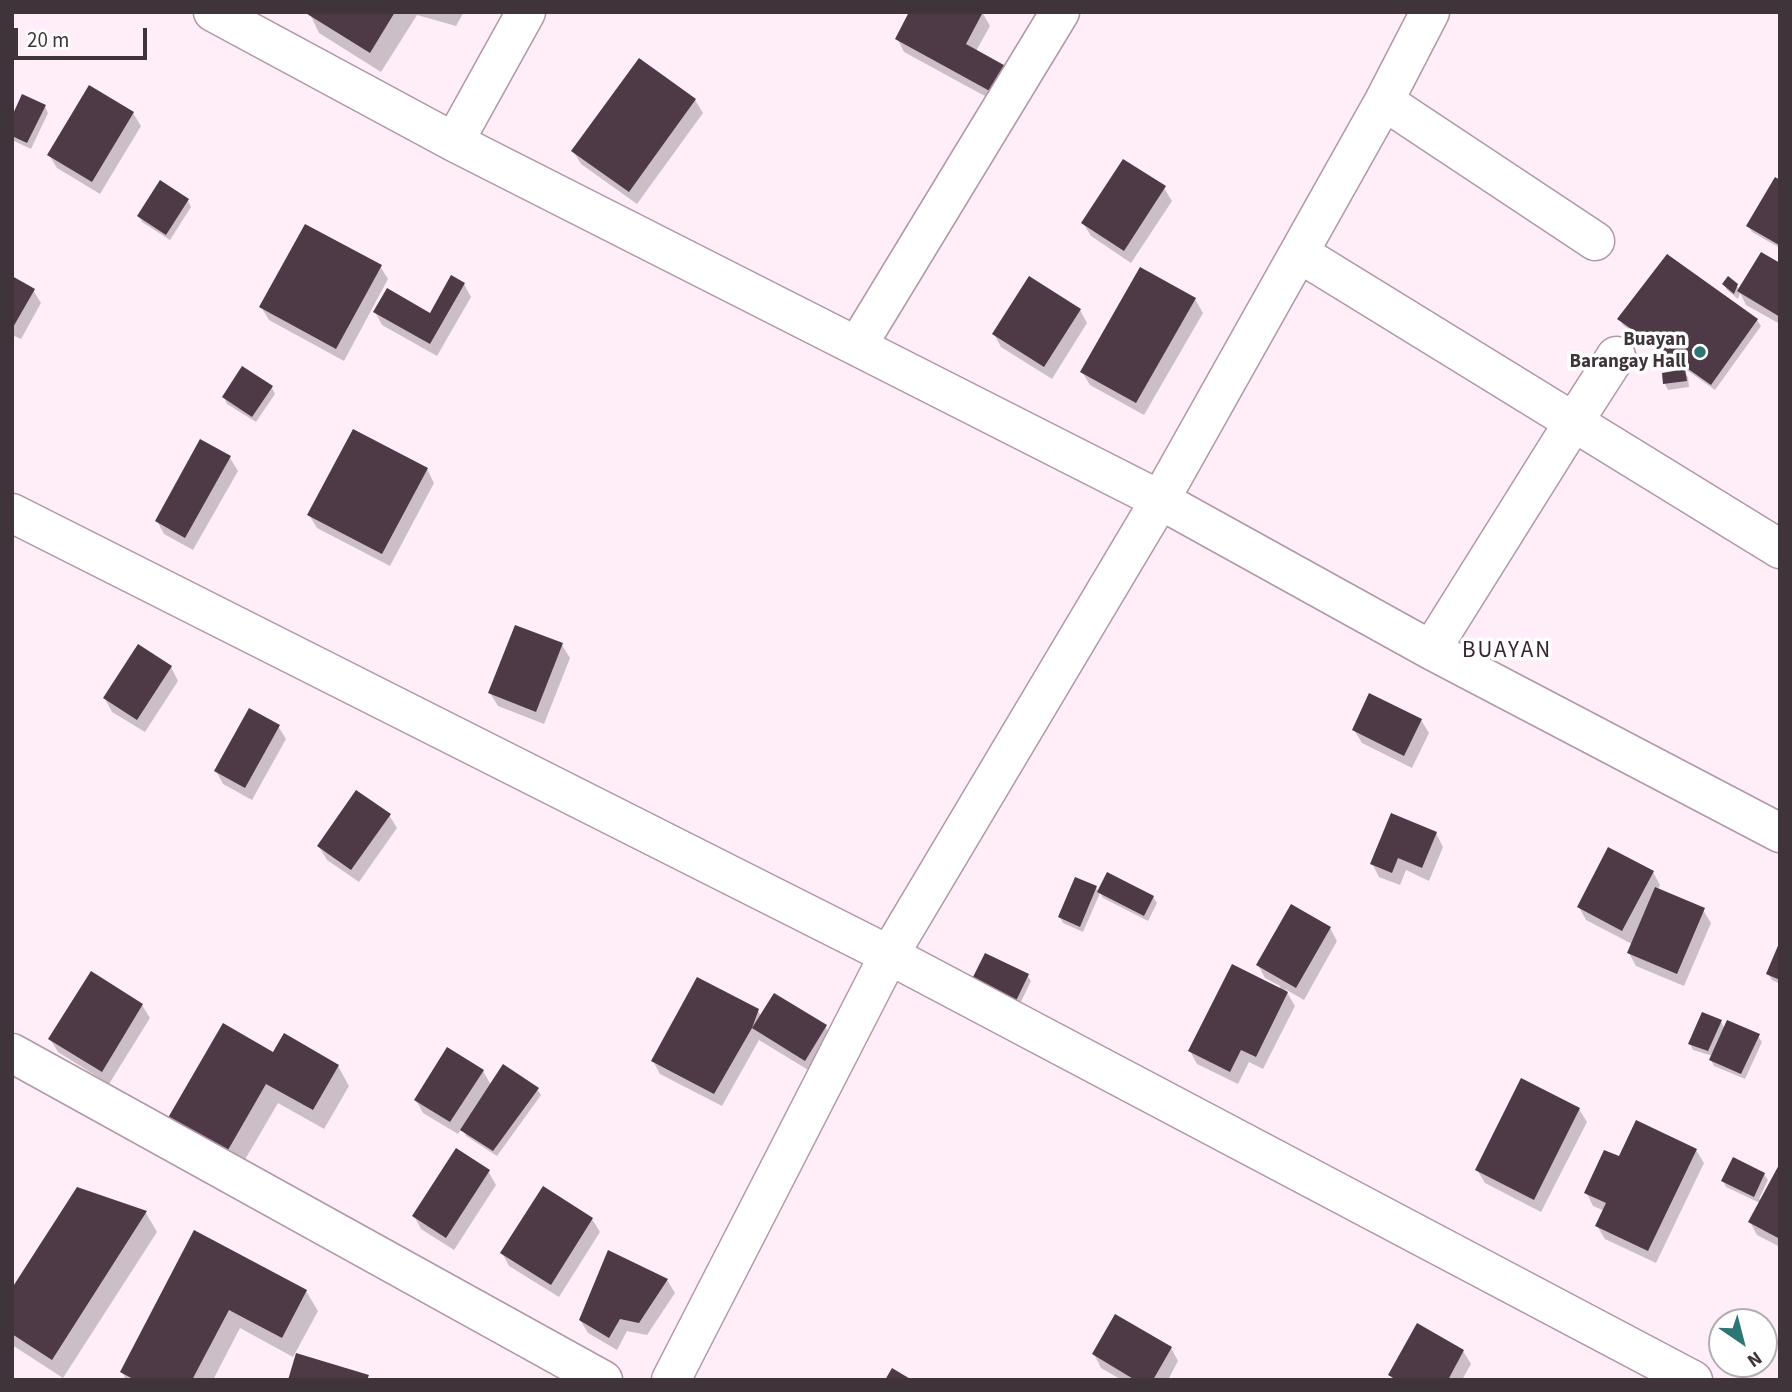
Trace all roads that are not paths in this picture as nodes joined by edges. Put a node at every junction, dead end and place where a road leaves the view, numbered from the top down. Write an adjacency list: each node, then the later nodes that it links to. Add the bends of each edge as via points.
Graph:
1 (213, 12): 6 (street)
2 (526, 12): 6 (street)
3 (1059, 12): 9 (street)
4 (1430, 12): 5 (street)
5 (1384, 101): 7 (street); 8 (street)
6 (454, 142): 9 (street)
7 (1595, 241)
8 (1299, 253): 11 (street); 12 (street)
9 (857, 345): 12 (street)
10 (1616, 356): 11 (street)
11 (1573, 423): 14 (street); 15 (street)
12 (1160, 500): 15 (street); 17 (street)
13 (12, 513): 17 (street)
14 (1780, 549)
15 (1431, 650): 16 (street)
16 (1780, 833)
17 (890, 955): 20 (street); 21 (street)
18 (12, 1054): 19 (street)
19 (603, 1380)
20 (671, 1380)
21 (1693, 1380)

